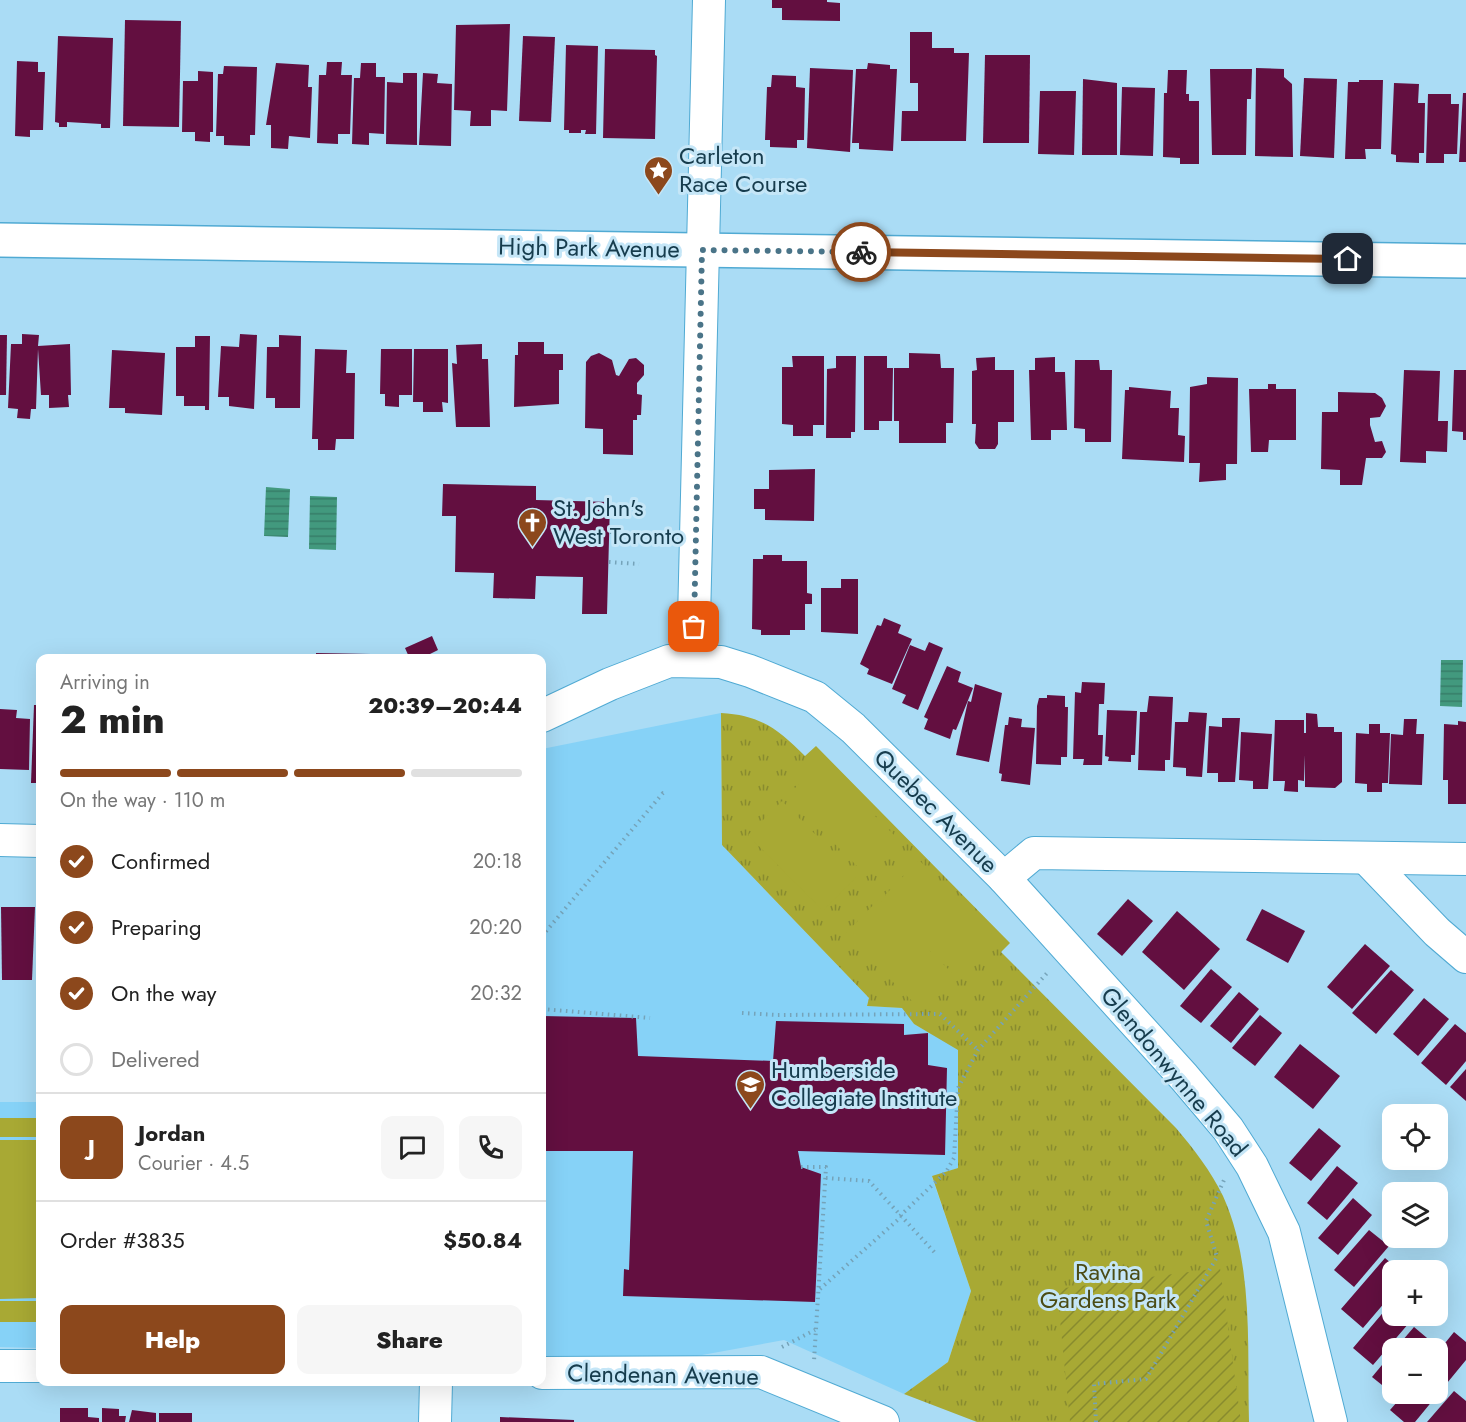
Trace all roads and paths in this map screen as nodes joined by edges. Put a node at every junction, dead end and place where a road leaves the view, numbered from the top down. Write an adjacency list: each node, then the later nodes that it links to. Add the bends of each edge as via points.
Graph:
1 (709, 0): 3 (street)
2 (0, 240): 3 (street, High Park Avenue)
3 (702, 250): 4 (street, High Park Avenue); 9 (street)
4 (1466, 261)
5 (609, 532): 6 (path)
6 (639, 534)
7 (609, 562): 8 (path)
8 (639, 564)
9 (693, 661): 10 (street, Quebec Avenue, via 669,661 654,666); 16 (street, Quebec Avenue, via 721,662 815,697 853,728)
10 (546, 714)
11 (666, 793): 17 (path)
12 (0, 840): 13 (street)
13 (36, 841)
14 (1366, 858): 15 (street, Quebec Avenue); 16 (street, Quebec Avenue, via 1034,853); 18 (street)
15 (1466, 859)
16 (1004, 878): 37 (street, Glendonwynne Road, via 1185,1077 1228,1129 1252,1166 1284,1232)
17 (546, 931)
18 (1466, 957)
19 (1055, 965): 23 (path)
20 (546, 1009): 22 (path)
21 (742, 1013): 23 (path, via 940,1014)
22 (650, 1018)
23 (978, 1050): 27 (path, via 957,1088 954,1158 946,1172)
24 (801, 1167): 26 (path, via 826,1167)
25 (1227, 1173): 40 (path, via 1206,1221 1216,1257 1146,1379 1094,1384)
26 (826, 1178): 27 (path, via 869,1181); 29 (path)
27 (903, 1217): 28 (path); 29 (path)
28 (936, 1254)
29 (819, 1289): 30 (path)
30 (816, 1330): 31 (path); 32 (path)
31 (774, 1350)
32 (814, 1362)
33 (0, 1366): 34 (street)
34 (36, 1366)
35 (546, 1373): 39 (street, Clendenan Avenue, via 761,1372)
36 (436, 1386): 38 (street)
37 (1322, 1414)
38 (435, 1422)
39 (883, 1422)
40 (1096, 1422)

